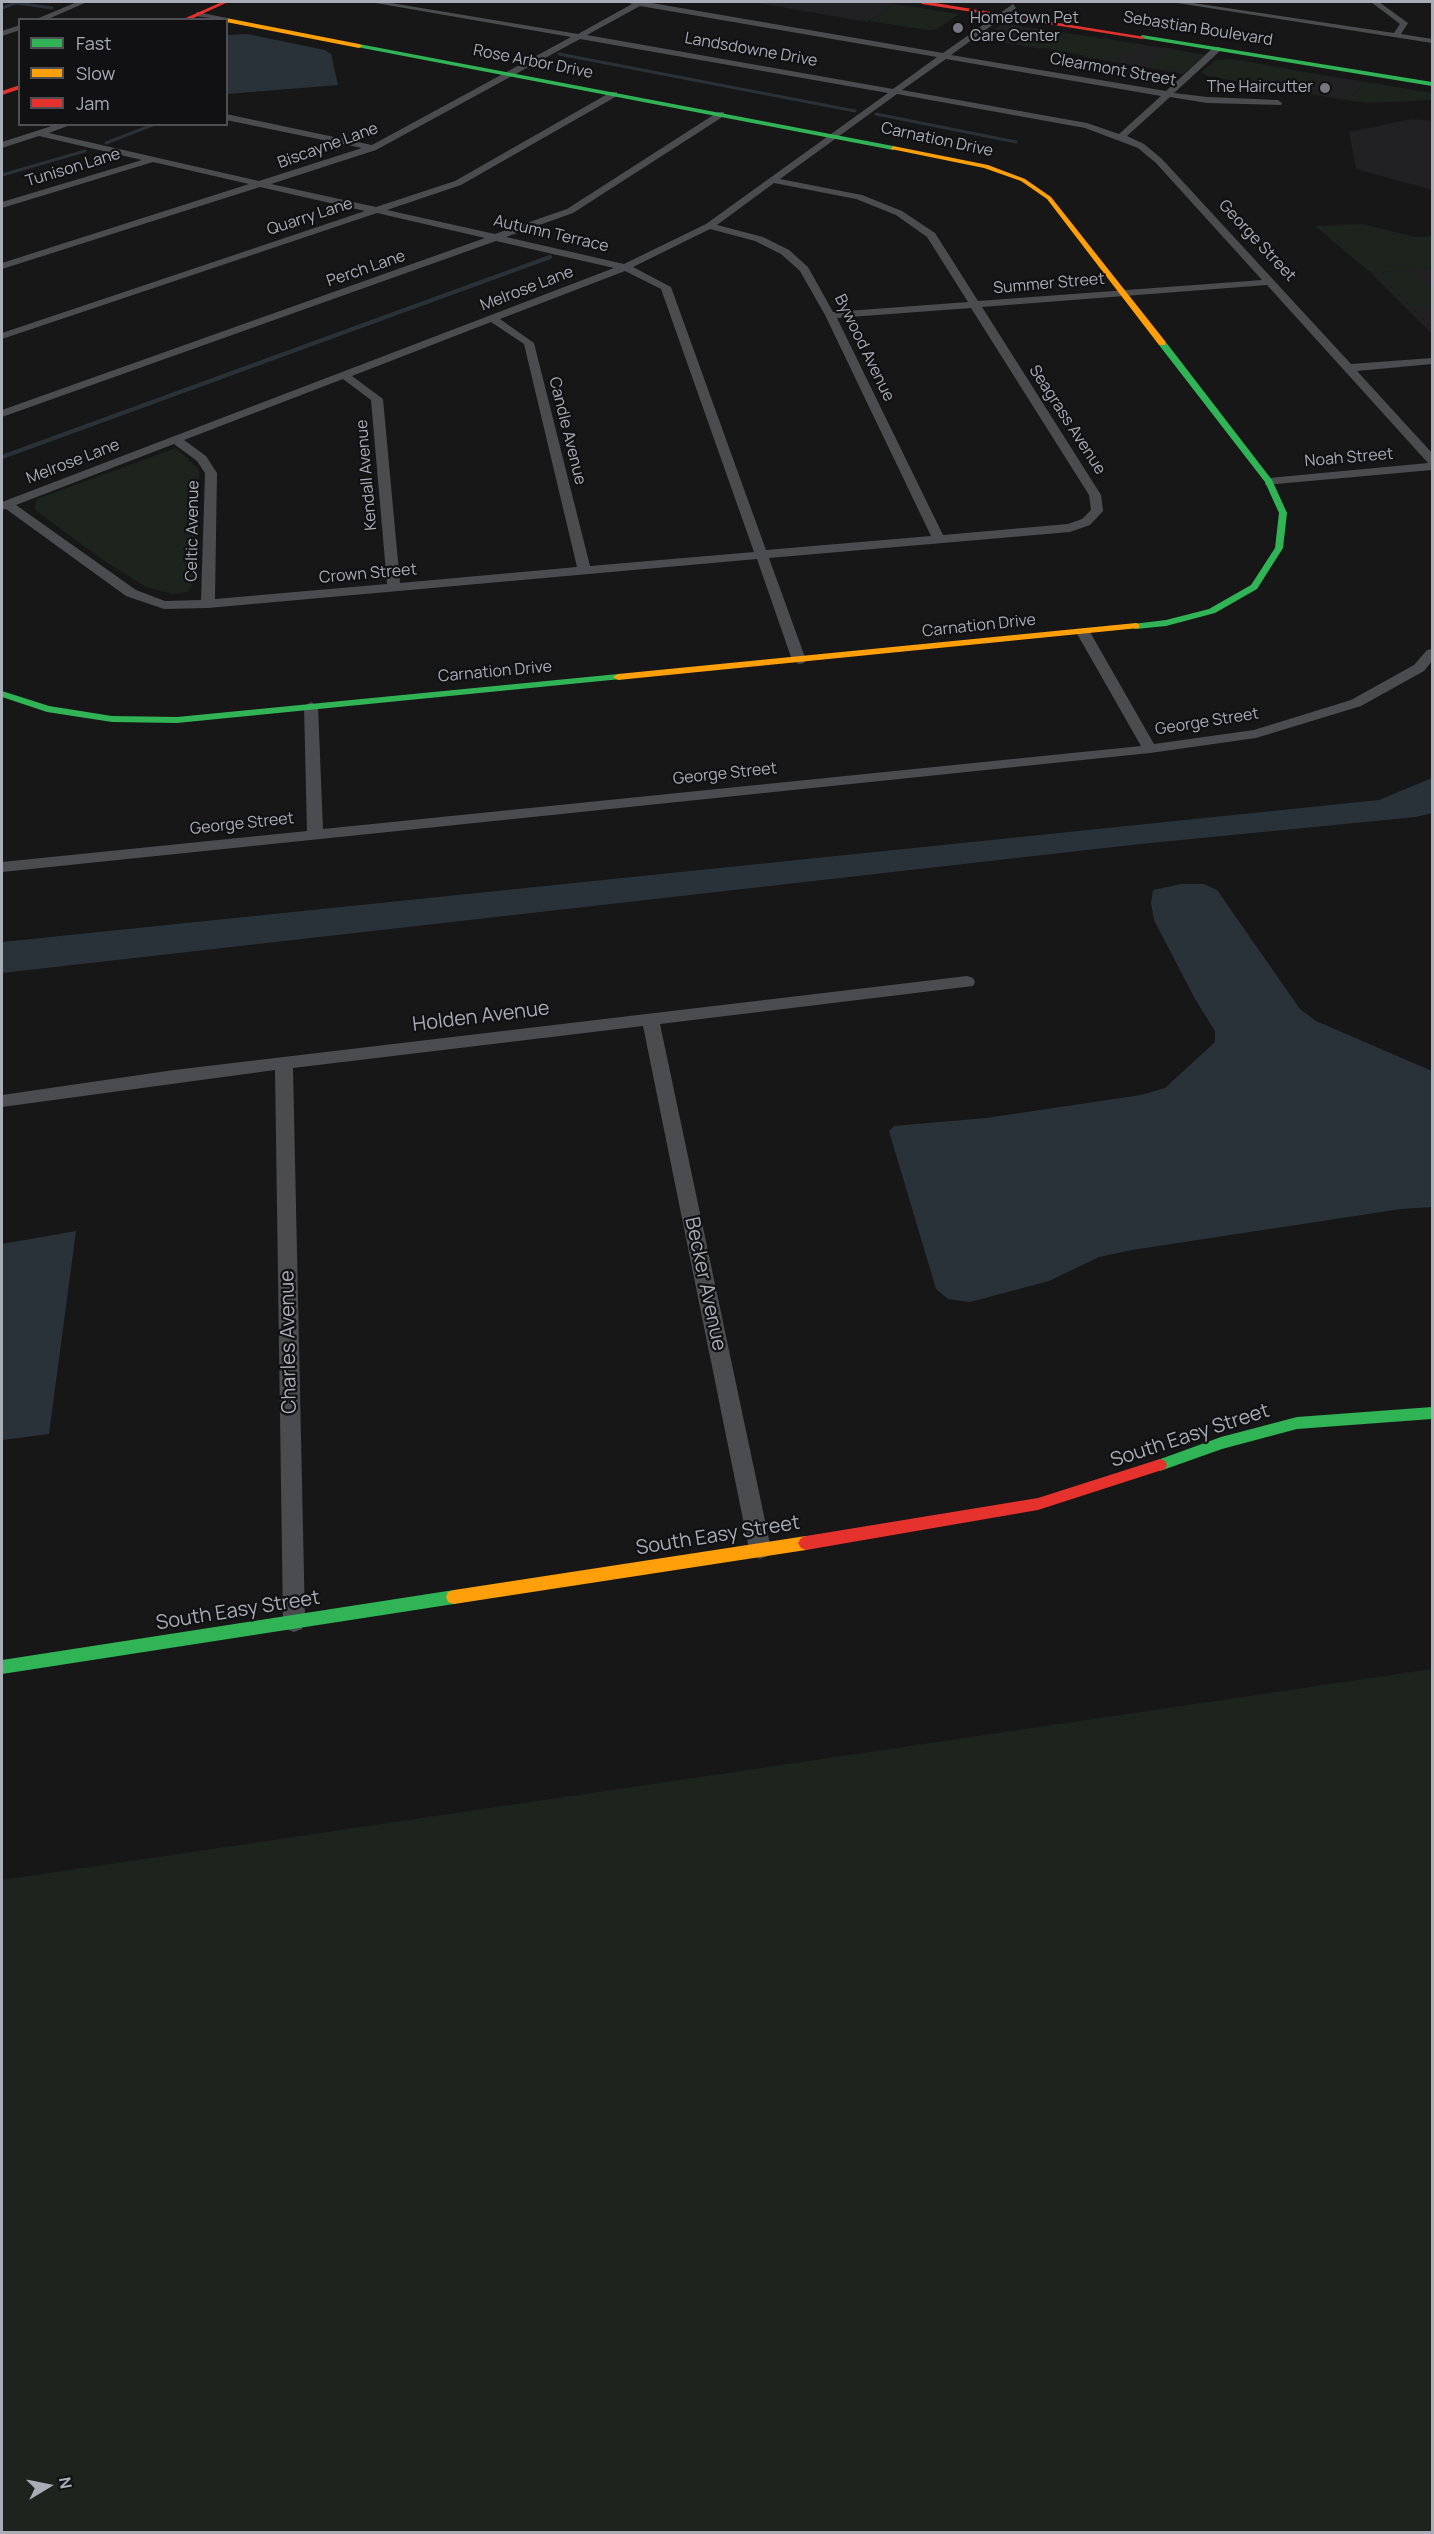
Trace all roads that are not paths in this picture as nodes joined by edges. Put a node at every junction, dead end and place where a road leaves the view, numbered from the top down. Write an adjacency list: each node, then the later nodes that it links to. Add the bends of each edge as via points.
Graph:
1 (83, 2): 14 (street)
2 (225, 2): 12 (street)
3 (374, 2): 20 (street, Landsdowne Drive)
4 (625, 2): 10 (street, Clearmont Street)
5 (922, 2): 11 (street, Sebastian Boulevard)
6 (985, 2): 11 (street, Sebastian Boulevard)
7 (1175, 2): 13 (street)
8 (1261, 2): 13 (street)
9 (1375, 2): 21 (street, via 1404,23)
10 (640, 3): 20 (street, Biscayne Lane); 24 (street, Clearmont Street)
11 (1007, 10): 23 (street, Sebastian Boulevard); 24 (street, Melrose Lane); 25 (street, Sebastian Boulevard)
12 (197, 14): 15 (street); 16 (street, Rose Arbor Drive)
13 (1255, 14): 21 (street)
14 (43, 18)
15 (188, 18)
16 (216, 18)
17 (228, 21): 26 (street, Rose Arbor Drive)
18 (18, 28): 19 (street)
19 (2, 34)
20 (583, 35): 26 (street, Biscayne Lane); 29 (street, Landsdowne Drive)
21 (1396, 36): 22 (street)
22 (1432, 41)
23 (1216, 49): 27 (street, Sebastian Boulevard); 32 (street)
24 (943, 56): 29 (street, Melrose Lane); 32 (street, Clearmont Street)
25 (1432, 73)
26 (511, 74): 31 (street, Rose Arbor Drive); 41 (street, Biscayne Lane)
27 (1432, 84)
28 (18, 88): 30 (street)
29 (894, 91): 38 (street, Melrose Lane); 39 (street, Landsdowne Drive, via 1087,126)
30 (2, 93)
31 (614, 94): 34 (street, Rose Arbor Drive); 46 (street, Quarry Lane, via 477,174)
32 (1166, 94): 33 (street, Clearmont Street); 39 (street)
33 (1278, 103)
34 (721, 114): 38 (street, Rose Arbor Drive); 48 (street, Perch Lane, via 570,211)
35 (228, 117): 41 (street)
36 (63, 126): 37 (street)
37 (40, 134): 40 (street); 42 (street, Autumn Terrace)
38 (833, 135): 43 (street, Melrose Lane); 52 (street, Carnation Drive, via 986,165 1023,180 1049,198)
39 (1120, 136): 51 (street, George Street, via 1159,161)
40 (2, 145)
41 (373, 148): 44 (street, Biscayne Lane)
42 (154, 160): 44 (street, Autumn Terrace); 45 (street, Tunison Lane)
43 (772, 180): 47 (street, Melrose Lane); 53 (street, Seagrass Avenue, via 859,197 899,213 931,235)
44 (264, 184): 46 (street, Autumn Terrace); 49 (street, Biscayne Lane)
45 (2, 205)
46 (378, 210): 48 (street, Autumn Terrace); 56 (street, Quarry Lane)
47 (709, 226): 50 (street, Melrose Lane); 54 (street, Bywood Avenue, via 759,239 785,252 804,269)
48 (500, 238): 50 (street, Autumn Terrace); 60 (street, Perch Lane)
49 (2, 266)
50 (625, 267): 55 (street, Melrose Lane); 67 (street, Autumn Terrace, via 666,287)
51 (1271, 282): 52 (street, Summer Street); 58 (street, George Street)
52 (1123, 293): 53 (street, Summer Street); 64 (street, Carnation Drive)
53 (974, 305): 54 (street, Summer Street); 66 (street, Seagrass Avenue, via 1095,495 1097,511 1086,522 1070,528)
54 (830, 315): 66 (street, Bywood Avenue)
55 (492, 318): 59 (street, Melrose Lane); 68 (street, Candle Avenue, via 529,342)
56 (2, 336)
57 (1432, 361): 58 (street)
58 (1349, 368): 62 (street, George Street)
59 (344, 375): 61 (street, Melrose Lane); 69 (street, Kendall Avenue, via 377,399)
60 (2, 414)
61 (175, 439): 65 (street, Melrose Lane); 70 (street, Celtic Avenue, via 202,459 211,473)
62 (1432, 460)
63 (1432, 466): 64 (street, Noah Street)
64 (1269, 482): 71 (street, Carnation Drive, via 1283,513 1280,548 1254,587 1212,611 1166,623)
65 (4, 505): 70 (street, Crown Street, via 130,593 164,604)
66 (939, 539): 67 (street, Seagrass Avenue)
67 (761, 555): 68 (street, Crown Street); 73 (street, Autumn Terrace)
68 (584, 570): 69 (street, Crown Street)
69 (394, 588): 70 (street, Crown Street)
70 (208, 604)
71 (1083, 632): 73 (street, Carnation Drive); 76 (street)
72 (1432, 653): 76 (street, George Street, via 1419,668 1356,703 1256,734)
73 (799, 660): 75 (street, Carnation Drive)
74 (2, 694): 75 (street, Carnation Drive, via 47,709 112,719 177,720)
75 (311, 706): 77 (street)
76 (1150, 749): 77 (street, George Street)
77 (315, 834): 78 (street, George Street)
78 (2, 867)
79 (967, 982): 80 (street, Holden Avenue)
80 (650, 1018): 81 (street, Holden Avenue); 84 (street, Becker Avenue)
81 (284, 1062): 82 (street, Holden Avenue); 85 (street, Charles Avenue)
82 (2, 1101)
83 (1432, 1413): 84 (street, South Easy Street, via 1297,1423 1221,1443 1038,1504)
84 (760, 1549): 85 (street, South Easy Street)
85 (294, 1622): 86 (street, South Easy Street)
86 (2, 1667)

